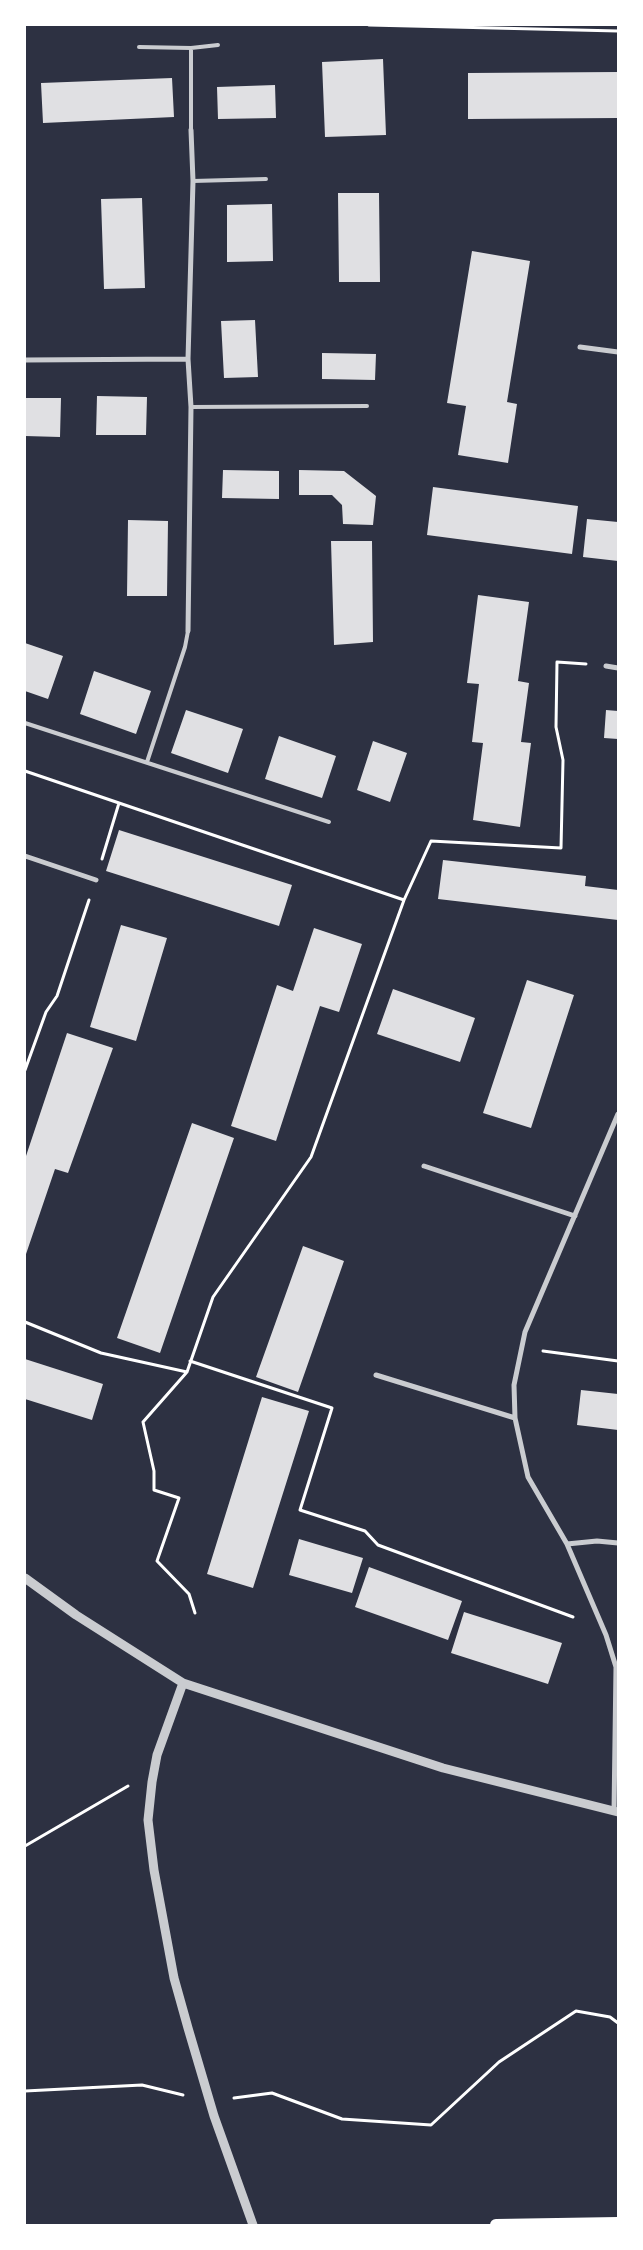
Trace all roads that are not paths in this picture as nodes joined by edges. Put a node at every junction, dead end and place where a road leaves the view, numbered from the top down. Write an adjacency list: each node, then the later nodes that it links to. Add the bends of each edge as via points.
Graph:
1 (218, 45): 3 (lane)
2 (139, 46): 3 (lane)
3 (191, 48): 4 (lane)
4 (191, 130): 6 (street)
5 (266, 179): 6 (lane)
6 (193, 181): 9 (street)
7 (580, 347): 8 (street)
8 (618, 352)
9 (188, 359): 10 (street); 12 (street)
10 (25, 360)
11 (367, 406): 12 (lane)
12 (191, 407): 13 (street)
13 (188, 631): 17 (lane)
14 (606, 666): 15 (street)
15 (618, 668)
16 (25, 723): 17 (lane)
17 (147, 762): 18 (lane)
18 (329, 822)
19 (25, 856): 20 (street)
20 (96, 880)
21 (618, 1114): 23 (street)
22 (424, 1166): 23 (street)
23 (575, 1216): 25 (street, via 525,1332 514,1385)
24 (376, 1375): 25 (street)
25 (515, 1418): 27 (street, via 528,1478)
26 (618, 1543): 27 (street)
27 (567, 1544): 30 (street, via 616,1667)
28 (25, 1578): 29 (street, via 76,1615)
29 (183, 1683): 30 (street, via 443,1768); 32 (street, via 157,1756 148,1820 174,1978 210,2101)
30 (616, 1812)
31 (618, 2223): 33 (main road)
32 (253, 2225)
33 (496, 2225)

